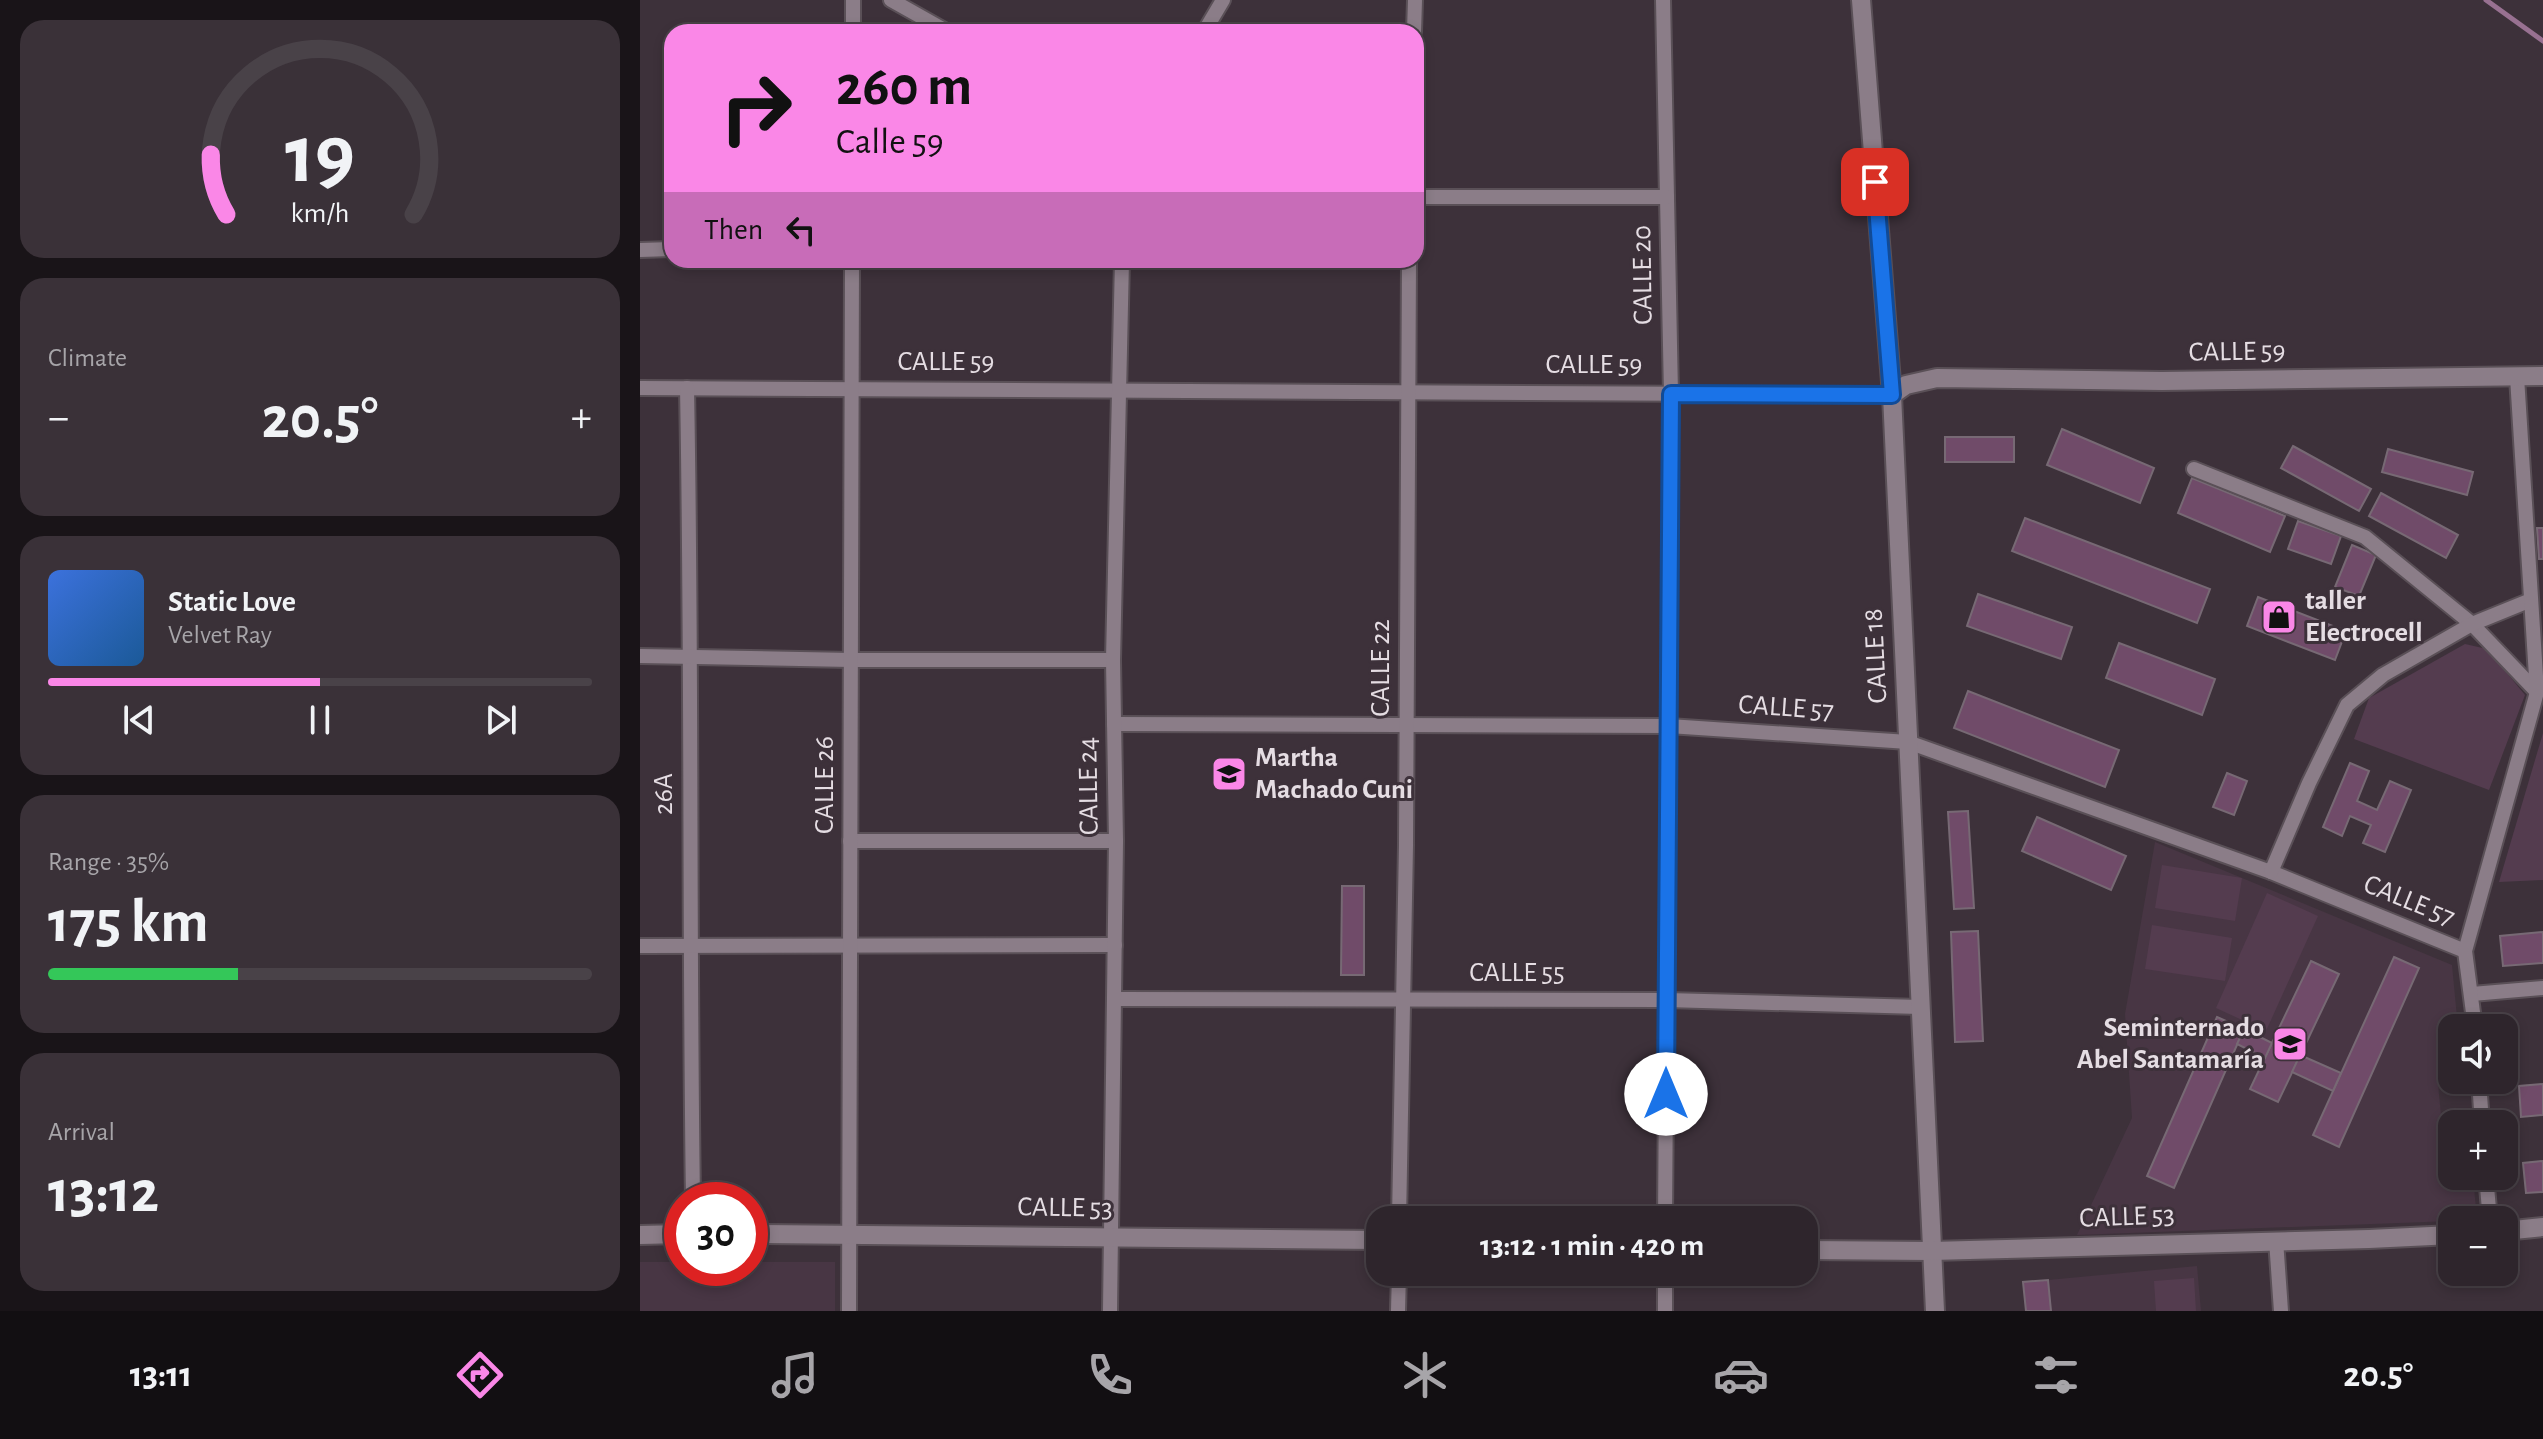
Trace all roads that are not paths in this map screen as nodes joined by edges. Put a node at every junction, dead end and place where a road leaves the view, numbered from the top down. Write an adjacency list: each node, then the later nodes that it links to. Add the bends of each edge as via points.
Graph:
1 (853, 0): 7 (street)
2 (891, 0): 8 (street)
3 (1223, 0): 9 (street)
4 (1415, 0): 10 (street)
5 (1663, 0): 12 (street, CALLE 20)
6 (1861, 0): 26 (street, CALLE 18)
7 (853, 24)
8 (934, 24)
9 (1209, 24)
10 (1414, 24)
11 (1424, 197): 12 (street)
12 (1667, 197): 25 (street, CALLE 20)
13 (664, 249): 14 (street)
14 (640, 250)
15 (852, 268): 22 (street, CALLE 26)
16 (1122, 268): 23 (street, CALLE 24)
17 (1409, 268): 24 (street, CALLE 22)
18 (2543, 376): 19 (street, CALLE 59)
19 (2517, 377): 26 (street, CALLE 59, via 1937,378 1906,385); 28 (street)
20 (640, 388): 21 (street, CALLE 59)
21 (687, 388): 22 (street, CALLE 59); 31 (street, 26A)
22 (852, 389): 23 (street, CALLE 59); 32 (street, CALLE 26)
23 (1119, 391): 24 (street, CALLE 59); 33 (street, CALLE 24)
24 (1408, 392): 25 (street, CALLE 59); 36 (street, CALLE 22)
25 (1671, 394): 26 (street, CALLE 59); 37 (street, CALLE 20)
26 (1892, 395): 38 (street, CALLE 18)
27 (2194, 469): 29 (street, via 2365,537)
28 (2531, 600): 29 (street); 34 (street)
29 (2472, 624): 34 (street); 41 (street, via 2383,675 2347,705)
30 (640, 656): 31 (street)
31 (691, 656): 32 (street); 44 (street, 26A)
32 (851, 660): 33 (street); 39 (street, CALLE 26)
33 (1113, 660): 35 (street, CALLE 24)
34 (2540, 692): 46 (street)
35 (1114, 724): 36 (street, CALLE 57); 40 (street, CALLE 24)
36 (1407, 726): 37 (street, CALLE 57); 50 (street, CALLE 22)
37 (1669, 726): 38 (street, CALLE 57); 51 (street, CALLE 20)
38 (1908, 742): 41 (street, CALLE 57); 52 (street, CALLE 18)
39 (850, 841): 40 (street); 45 (street, CALLE 26)
40 (1116, 841): 42 (street, CALLE 24)
41 (2271, 872): 46 (street, CALLE 57)
42 (1115, 945): 45 (street); 49 (street, CALLE 24)
43 (640, 946): 44 (street)
44 (689, 946): 45 (street); 54 (street, 26A)
45 (850, 946): 61 (street, CALLE 26)
46 (2465, 951): 48 (street)
47 (2543, 988): 48 (street)
48 (2472, 994): 53 (street)
49 (1114, 999): 50 (street, CALLE 55); 63 (street, CALLE 24)
50 (1404, 999): 51 (street, CALLE 55); 55 (street, CALLE 22)
51 (1667, 1000): 52 (street, CALLE 55); 56 (street, CALLE 20)
52 (1920, 1007): 68 (street, CALLE 18)
53 (2474, 1014)
54 (693, 1182)
55 (1399, 1206)
56 (1665, 1206)
57 (2543, 1227): 58 (street)
58 (2518, 1230)
59 (664, 1234): 62 (street)
60 (768, 1234): 61 (street, CALLE 53)
61 (849, 1234): 63 (street, CALLE 53); 71 (street, CALLE 26)
62 (640, 1235)
63 (1110, 1236): 65 (street, CALLE 53); 72 (street, CALLE 24)
64 (2438, 1236): 66 (street, CALLE 53)
65 (1366, 1240)
66 (2276, 1240): 68 (street, CALLE 53); 76 (street)
67 (1818, 1250): 68 (street, CALLE 53)
68 (1932, 1251): 75 (street, CALLE 18)
69 (1399, 1286): 73 (street)
70 (1665, 1286): 74 (street)
71 (849, 1311)
72 (1110, 1311)
73 (1398, 1311)
74 (1665, 1311)
75 (1935, 1311)
76 (2281, 1311)

